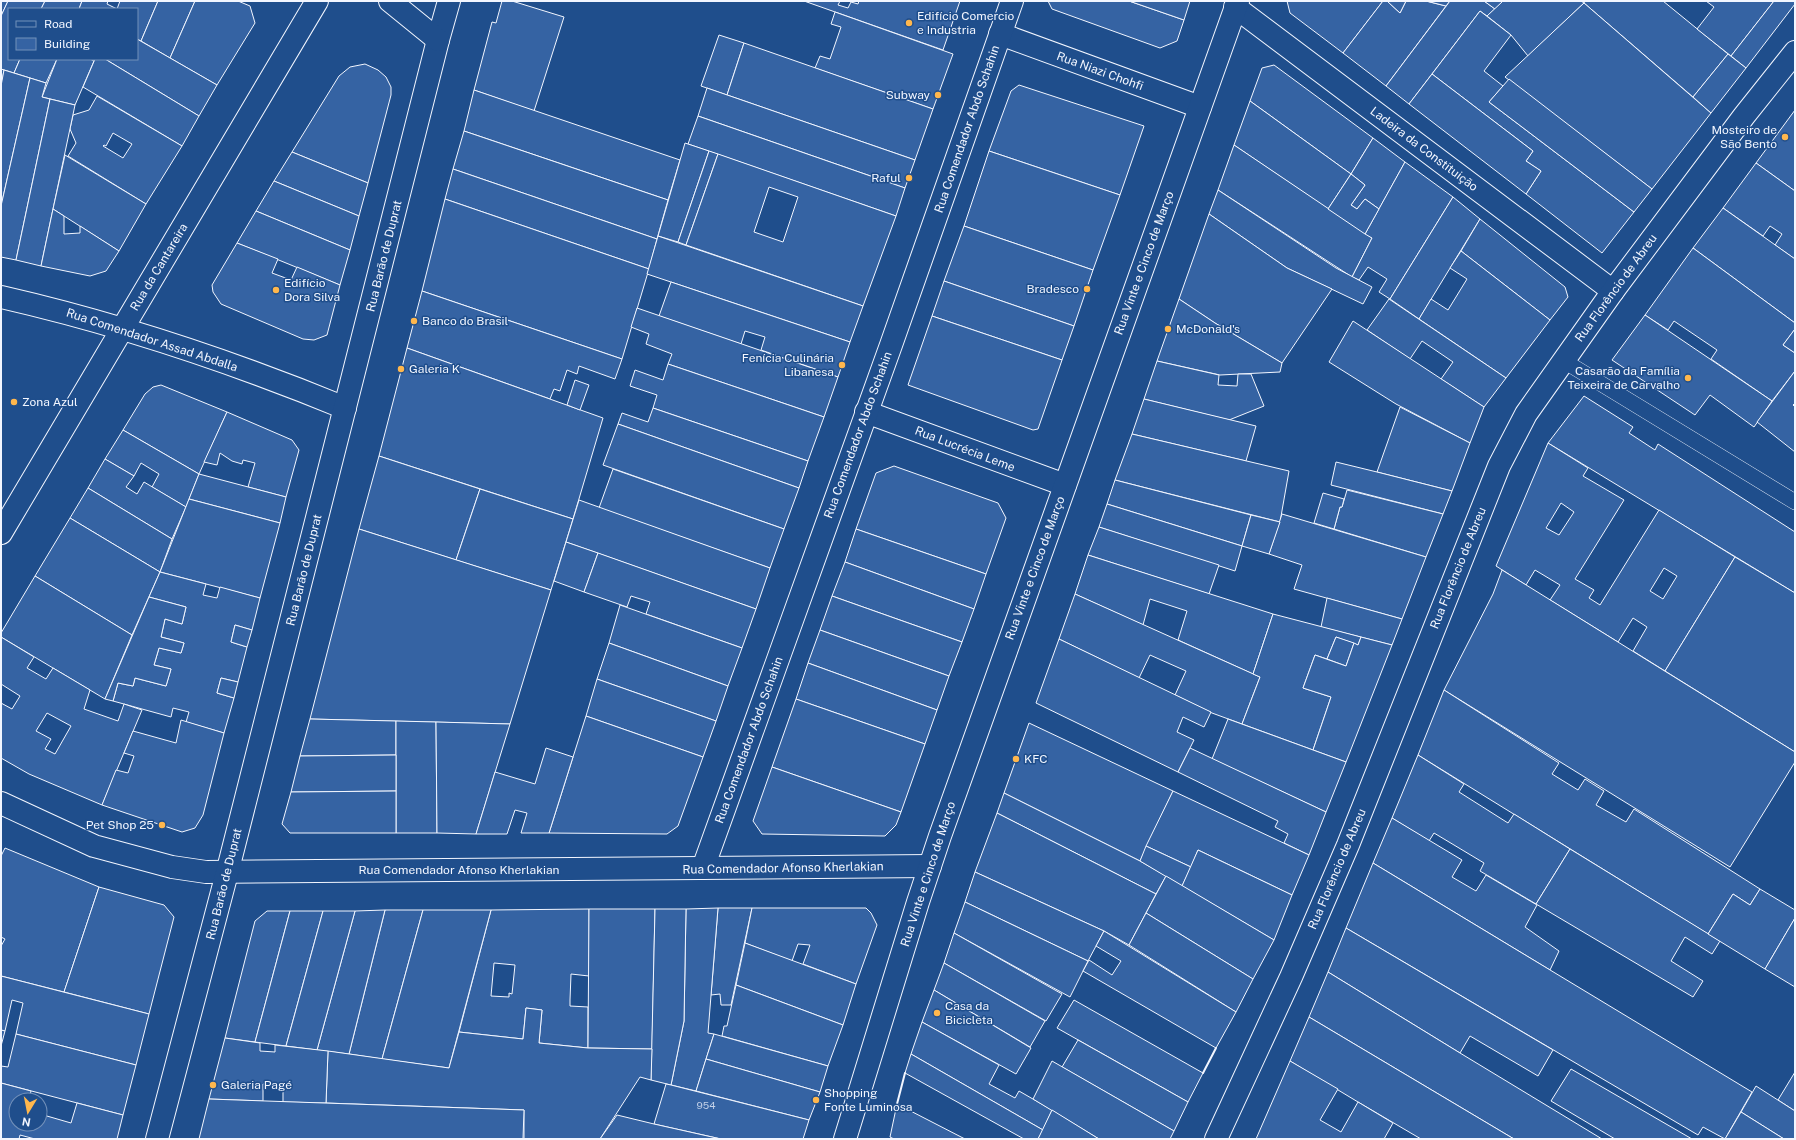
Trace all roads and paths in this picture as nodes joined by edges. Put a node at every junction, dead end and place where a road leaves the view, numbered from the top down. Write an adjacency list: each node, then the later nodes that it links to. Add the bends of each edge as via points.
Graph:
1 (317, 1): 12 (street, Rua da Cantareira)
2 (390, 1): 7 (street)
3 (449, 1): 7 (street, Rua Barão de Duprat)
4 (1012, 1): 6 (street, Rua Comendador Abdo Schahin)
5 (1236, 4): 9 (street, Rua Vinte e Cinco de Março); 10 (street, Ladeira da Constituição)
6 (1000, 34): 9 (street, Rua Niazi Chohfi); 15 (street, Rua Comendador Abdo Schahin)
7 (438, 40): 14 (street, Rua Barão de Duprat)
8 (1795, 52): 10 (street, Rua Florêncio de Abreu)
9 (1200, 107): 16 (street, Rua Vinte e Cinco de Março)
10 (1613, 291): 13 (street, Rua Florêncio de Abreu)
11 (1, 297): 12 (street, Rua Comendador Assad Abdalla)
12 (122, 328): 14 (street, Rua Comendador Assad Abdalla, via 202,353); 18 (street, Rua da Cantareira)
13 (1564, 360): 17 (lane); 25 (street, Rua Florêncio de Abreu, via 1526,414 1498,466 1348,845 1291,977)
14 (345, 408): 22 (street, Rua Barão de Duprat)
15 (866, 412): 16 (street, Rua Lucrécia Leme); 21 (street, Rua Comendador Abdo Schahin)
16 (1065, 485): 20 (street, Rua Vinte e Cinco de Março)
17 (1795, 502)
18 (1, 533)
19 (1, 803): 22 (street, Rua Comendador Afonso Kherlakian, via 94,846 172,867)
20 (930, 866): 21 (street, Rua Comendador Afonso Kherlakian); 24 (street, Rua Vinte e Cinco de Março)
21 (704, 868): 22 (street, Rua Comendador Afonso Kherlakian)
22 (227, 873): 23 (street, Rua Barão de Duprat)
23 (157, 1139)
24 (845, 1139)
25 (1216, 1139)

